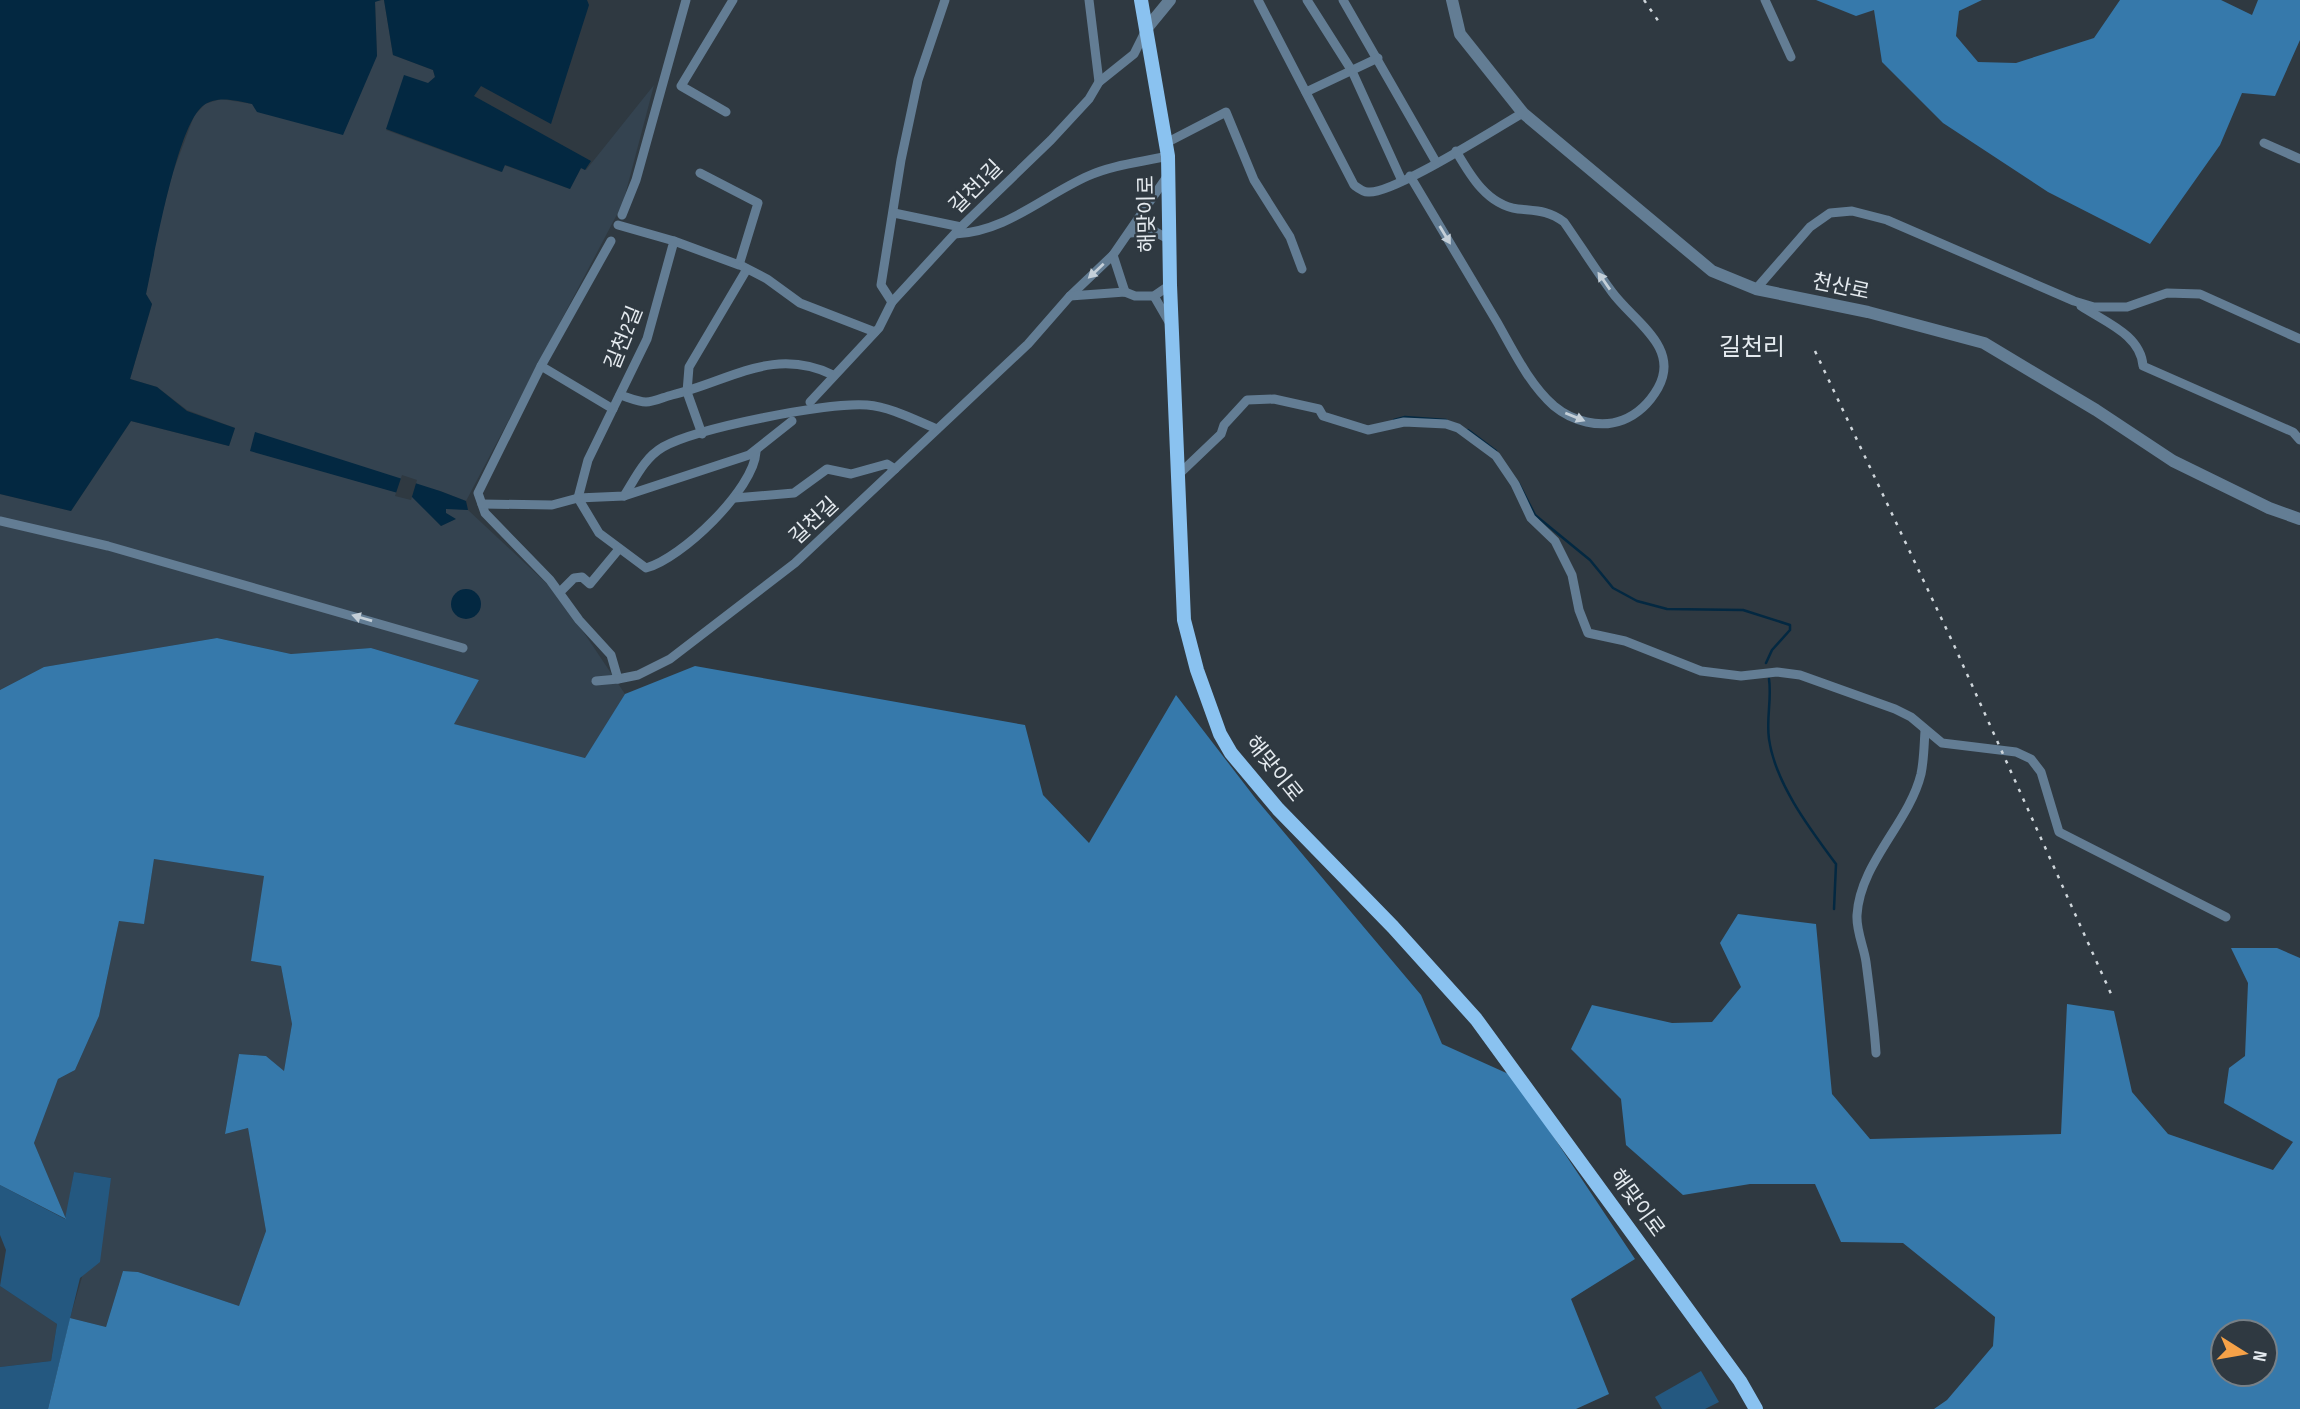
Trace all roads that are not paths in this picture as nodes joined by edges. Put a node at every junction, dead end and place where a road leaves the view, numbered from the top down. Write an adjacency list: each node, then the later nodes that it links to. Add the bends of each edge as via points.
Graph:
1 (686, 0): 33 (street, via 636,180 620,220)
2 (733, 0): 18 (street, via 681,86)
3 (945, 0): 28 (street, via 918,80)
4 (1089, 0): 16 (street)
5 (1141, 0): 12 (main road, 해맞이로)
6 (1170, 0): 12 (street)
7 (1258, 0): 17 (street)
8 (1307, 0): 15 (street)
9 (1343, 0): 14 (street)
10 (1452, 0): 19 (street, 천산로, via 1460,34)
11 (1765, 0): 13 (street)
12 (1147, 28): 16 (street, 길천1길, via 1134,54); 21 (main road, 해맞이로)
13 (1791, 57)
14 (1378, 58): 15 (street); 24 (street)
15 (1352, 71): 17 (street); 27 (street)
16 (1099, 82): 29 (street, 길천1길, via 1051,140)
17 (1306, 92): 27 (street, via 1354,185 1370,193)
18 (726, 112)
19 (1523, 113): 22 (street); 38 (street, 천산로, via 1684,250 1712,271)
20 (2264, 142): 23 (street)
21 (1167, 150): 26 (main road, 해맞이로); 29 (street, via 1092,174 1005,223 977,233); 36 (street, via 1211,117 1226,112 1254,180 1290,237)
22 (1455, 151): 24 (street); 27 (street, one-way to 22, via 1525,370 1554,406 1604,425 1644,407 1664,370 1658,342 1612,292 1564,222 1553,214 1506,206 1494,199 1481,189)
23 (2300, 159)
24 (1436, 162): 27 (street)
25 (700, 173): 35 (street, via 758,203)
26 (1166, 178): 30 (street, 길천길); 31 (main road, 해맞이로)
27 (1406, 178)
28 (894, 213): 29 (street); 42 (street, via 881,285)
29 (958, 230): 42 (street, 길천1길)
30 (1130, 233): 31 (street, via 1154,231); 34 (street, 길천길)
31 (1168, 239): 37 (main road, 해맞이로)
32 (611, 241): 47 (street)
33 (674, 242): 35 (street); 50 (street, 길천2길, via 647,339)
34 (1113, 255): 39 (street); 40 (street, 길천길, one-way to 40)
35 (743, 267): 45 (street, via 800,303); 49 (street, via 689,367)
36 (1303, 269)
37 (1170, 285): 41 (street); 44 (main road, 해맞이로)
38 (1756, 289): 43 (street, via 1810,227 1830,213 1852,211 1887,220); 64 (street, 천산로, via 1984,343 2173,461)
39 (1125, 292): 40 (street); 41 (street)
40 (1070, 296): 54 (street, 길천길, via 1028,344)
41 (1154, 296): 44 (street)
42 (892, 302): 45 (street, 길천1길)
43 (2074, 302): 46 (street, via 2127,307 2166,293 2200,294); 56 (street, via 2133,340 2143,356 2143,366)
44 (1174, 330): 59 (main road, 해맞이로)
45 (875, 332): 48 (street, 길천1길)
46 (2300, 339)
47 (541, 366): 52 (street); 63 (street, via 478,493)
48 (833, 376): 49 (street, via 813,366 771,363); 51 (street, 길천1길)
49 (687, 392): 50 (street, via 645,402); 55 (street)
50 (620, 395): 52 (street, 길천2길)
51 (810, 402)
52 (612, 409): 61 (street, 길천2길, via 588,460)
53 (792, 421): 57 (street)
54 (937, 429): 55 (street, via 866,405 801,412); 58 (street, 길천길)
55 (702, 434): 60 (street, via 664,447 646,461)
56 (2298, 434)
57 (756, 452): 60 (street); 62 (street, via 755,465)
58 (895, 469): 62 (street, via 887,464 851,474 827,469 794,494); 69 (street, 길천길, via 795,564 711,629 670,660)
59 (1177, 476): 71 (street, via 1221,434 1247,400 1274,399 1319,409 1323,416 1368,430 1404,422 1458,428 1496,456 1531,518 1555,541 1572,575 1588,633 1625,641 1701,671 1800,675 1895,709); 74 (main road, 해맞이로, via 1184,620 1197,670 1231,753 1476,1019)
60 (624, 496): 61 (street)
61 (578, 498): 63 (street, via 552,505); 66 (street, via 599,533)
62 (735, 498): 66 (street, via 697,535 656,565 646,568)
63 (482, 504): 67 (street, via 485,513)
64 (2300, 519)
65 (0, 521): 68 (street, one-way to 65, via 108,546)
66 (619, 549): 67 (street, via 590,584 582,577 574,578)
67 (560, 592): 69 (street, via 611,655)
68 (463, 648)
69 (618, 679): 70 (street, 길천길)
70 (596, 681)
71 (1925, 731): 72 (street, via 1942,743 2016,752 2031,759 2040,772 2059,832); 73 (street, via 1921,776 1865,885 1857,915)
72 (2226, 917)
73 (1876, 1053)
74 (1756, 1409)

